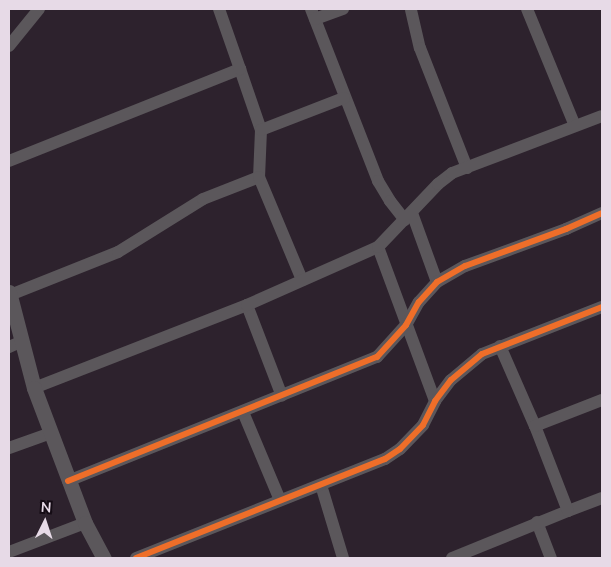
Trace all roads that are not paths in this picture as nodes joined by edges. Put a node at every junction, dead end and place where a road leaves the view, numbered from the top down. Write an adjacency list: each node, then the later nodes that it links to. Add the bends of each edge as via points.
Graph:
1 (39, 9): 7 (street)
2 (219, 9): 8 (street)
3 (343, 9): 6 (street)
4 (412, 9): 14 (street, via 420,48)
5 (527, 9): 11 (street)
6 (313, 14): 9 (street)
7 (9, 46)
8 (240, 70): 12 (street); 13 (street)
9 (344, 98): 12 (street); 17 (street, via 378,181 390,201)
10 (602, 116): 11 (street)
11 (575, 126): 14 (street)
12 (261, 130): 15 (street)
13 (9, 161)
14 (467, 168): 17 (street, via 452,173 438,184)
15 (260, 177): 19 (street); 21 (street, via 203,199 118,252)
16 (602, 213): 20 (street, via 465,266)
17 (408, 216): 18 (street); 20 (street)
18 (378, 247): 19 (street); 24 (street)
19 (302, 280): 22 (street)
20 (437, 282): 24 (street, via 419,302)
21 (9, 293): 25 (street)
22 (247, 305): 27 (street); 28 (street)
23 (602, 307): 26 (street)
24 (406, 325): 28 (street, via 377,357); 30 (street)
25 (15, 344): 27 (street)
26 (500, 346): 30 (street, via 466,366); 32 (street)
27 (34, 388): 33 (street)
28 (282, 396): 31 (street)
29 (602, 400): 32 (street)
30 (435, 401): 36 (street, via 423,425 400,449 386,459)
31 (243, 412): 35 (street); 38 (street)
32 (535, 426): 39 (street)
33 (51, 433): 34 (street); 35 (street)
34 (9, 448)
35 (68, 481): 41 (street)
36 (321, 485): 38 (street); 45 (street)
37 (602, 498): 39 (street)
38 (280, 500): 44 (street)
39 (568, 511): 40 (street)
40 (537, 522): 46 (street); 47 (street)
41 (85, 523): 42 (street); 43 (street)
42 (9, 552)
43 (104, 558)
44 (136, 558)
45 (343, 558)
46 (452, 558)
47 (551, 558)

